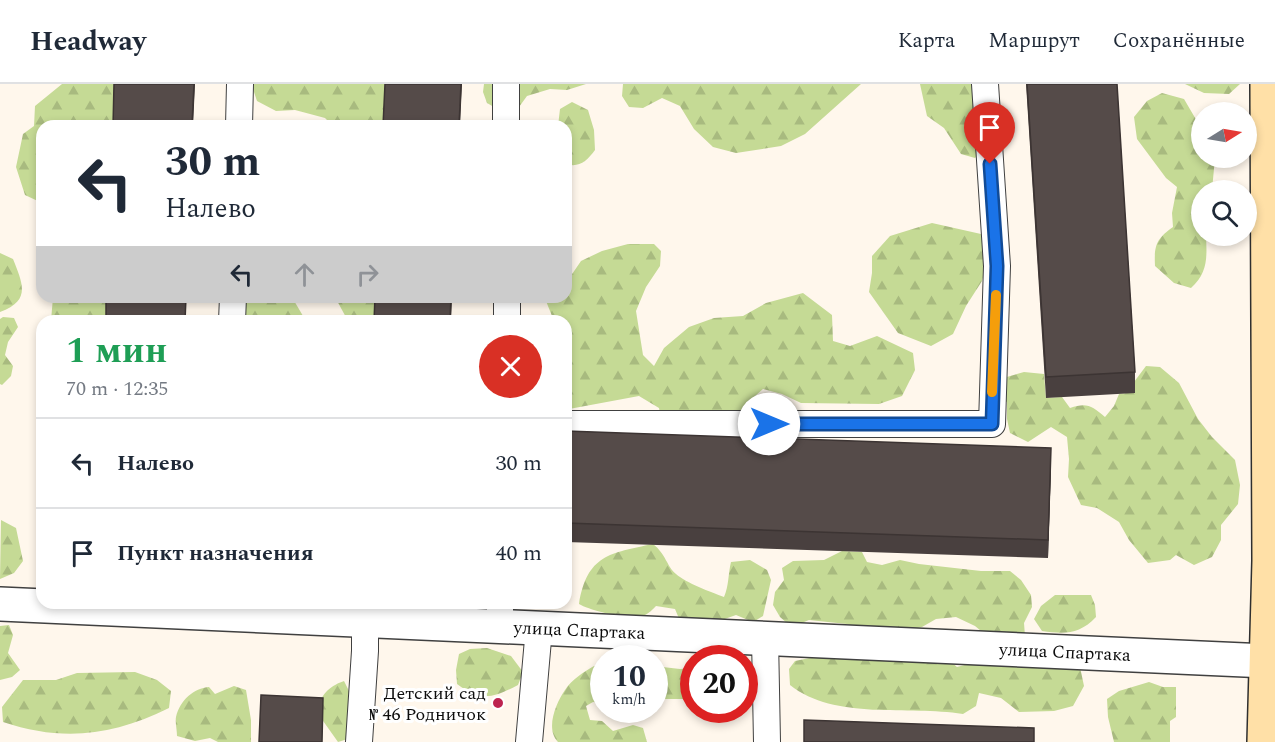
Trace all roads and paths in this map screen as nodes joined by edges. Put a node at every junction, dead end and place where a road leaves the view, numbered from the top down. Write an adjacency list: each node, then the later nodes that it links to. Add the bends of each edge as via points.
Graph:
1 (240, 84): 5 (lane)
2 (506, 84): 6 (lane)
3 (985, 84): 7 (lane, via 997,266 992,424)
4 (1268, 84): 8 (main road)
5 (239, 120)
6 (506, 120)
7 (572, 424)
8 (1272, 480): 16 (main road)
9 (0, 603): 10 (street, улица Спартака)
10 (36, 604)
11 (234, 609): 13 (street, улица Спартака)
12 (500, 615): 13 (street, улица Спартака); 14 (street, улица Спартака)
13 (365, 620): 17 (lane)
14 (539, 628): 15 (street, улица Спартака); 18 (lane)
15 (765, 638): 16 (street, улица Спартака); 19 (lane)
16 (1267, 661): 20 (main road)
17 (359, 742)
18 (529, 742)
19 (767, 742)
20 (1264, 742)

